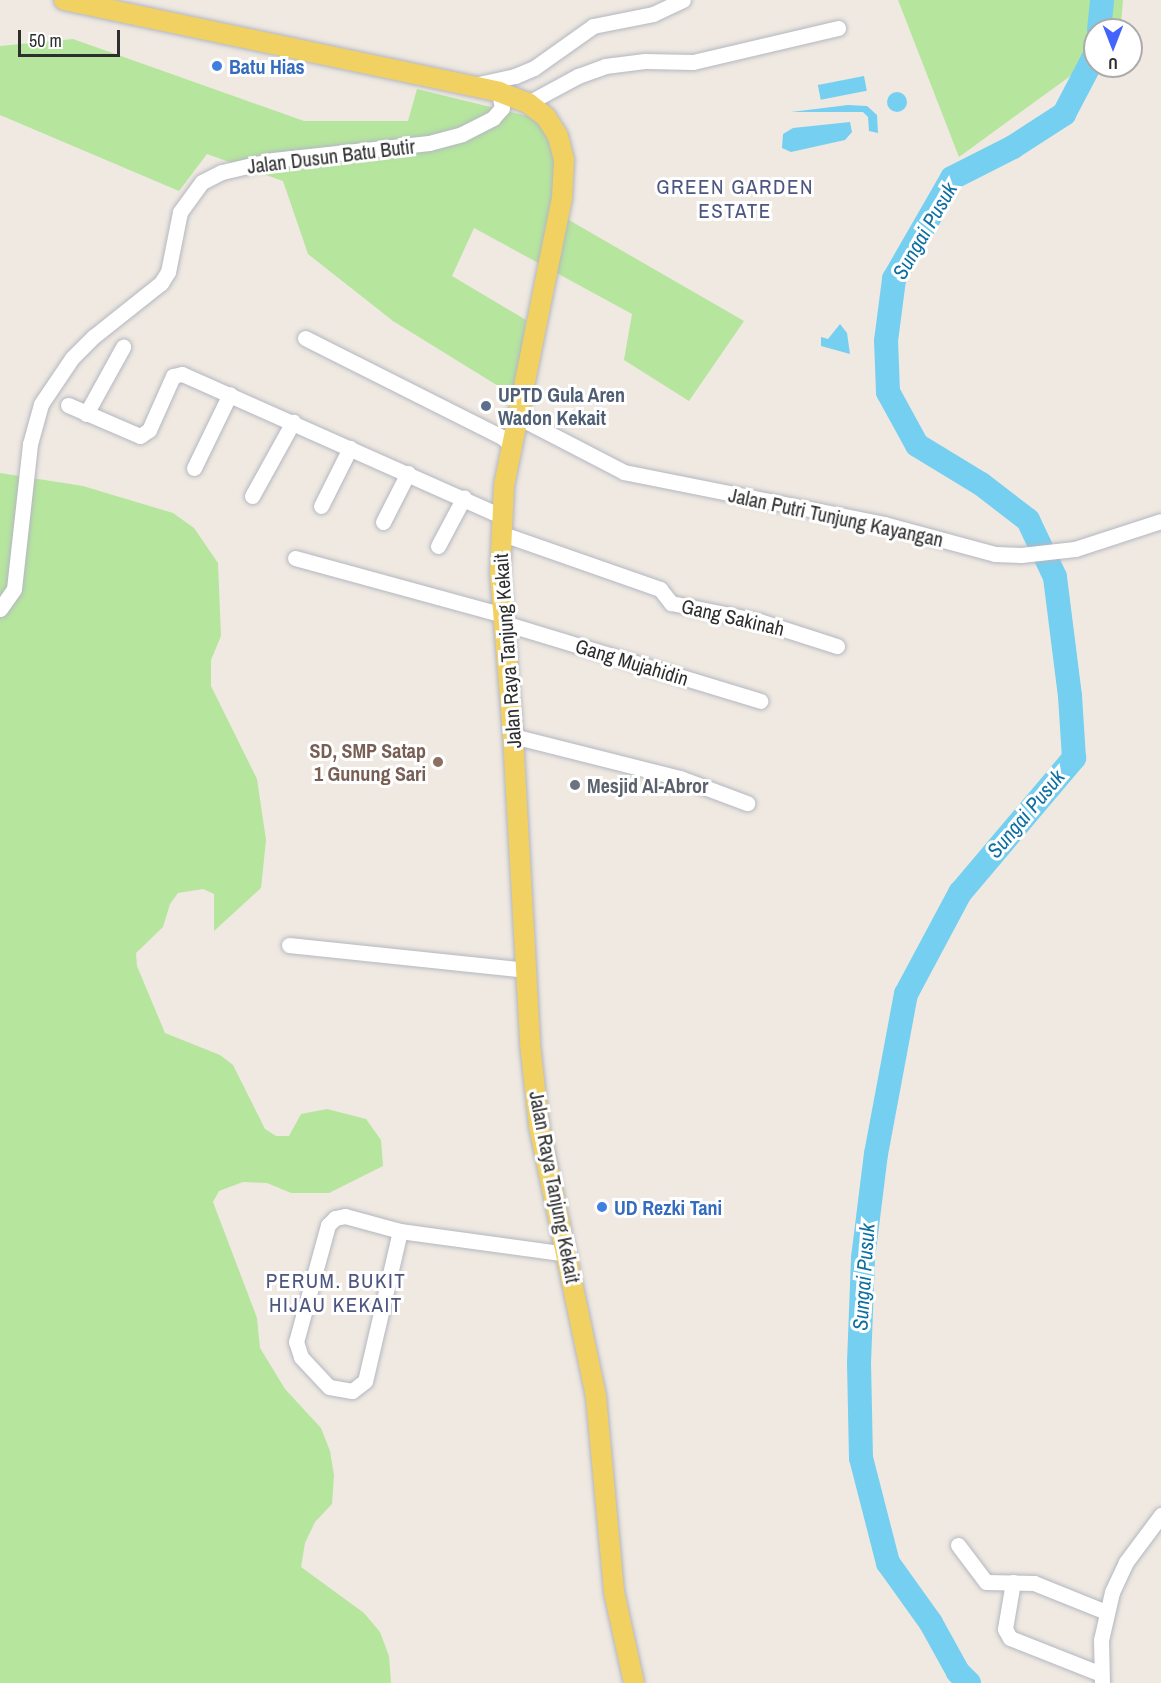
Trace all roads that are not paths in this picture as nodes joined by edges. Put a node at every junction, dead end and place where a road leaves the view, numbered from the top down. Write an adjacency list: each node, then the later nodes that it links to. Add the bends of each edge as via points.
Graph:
1 (64, 0): 4 (main road, Jalan Raya Tanjung Kekait)
2 (683, 0): 4 (street, via 653,14 593,26 534,68)
3 (838, 28): 6 (street, via 693,62 645,61 605,66)
4 (468, 86): 5 (main road, Jalan Raya Tanjung Kekait)
5 (499, 92): 6 (main road, Jalan Raya Tanjung Kekait); 26 (street, Jalan Dusun Batu Butir, via 502,108 493,118 451,137 429,143 273,160 222,172 202,182 180,212 168,272 161,283 72,358 41,404 30,444 14,589)
6 (528, 103): 12 (main road, Jalan Raya Tanjung Kekait, via 546,117 558,136 564,160 562,198)
7 (304, 338): 14 (street, via 502,437)
8 (123, 347): 11 (street)
9 (230, 394): 11 (street, Gang Sakinah, via 182,374 173,376 149,430 135,437); 13 (street, Gang Sakinah); 16 (street)
10 (68, 405): 11 (street)
11 (86, 414)
12 (520, 418): 14 (main road, Jalan Raya Tanjung Kekait); 21 (street, Jalan Putri Tunjung Kayangan, via 542,426 624,472 884,524 982,551 1022,555 1101,543)
13 (293, 422): 15 (street, Gang Sakinah); 18 (street)
14 (512, 446): 23 (main road, Jalan Raya Tanjung Kekait)
15 (350, 448): 17 (street, Gang Sakinah); 20 (street)
16 (194, 468)
17 (408, 473): 19 (street, Gang Sakinah); 22 (street)
18 (252, 496)
19 (464, 497): 23 (street, Gang Sakinah); 24 (street)
20 (321, 506)
21 (1161, 521)
22 (382, 522)
23 (500, 524): 27 (main road, Jalan Raya Tanjung Kekait); 28 (street, Gang Sakinah, via 659,589 670,602 759,621)
24 (438, 546)
25 (295, 558): 27 (street, Gang Mujahidin)
26 (0, 609)
27 (504, 619): 29 (street, Gang Mujahidin); 30 (main road, Jalan Raya Tanjung Kekait)
28 (837, 646)
29 (760, 701)
30 (513, 736): 31 (street, via 680,778); 33 (main road, Jalan Raya Tanjung Kekait)
31 (747, 803)
32 (289, 945): 33 (street)
33 (525, 970): 35 (main road, Jalan Raya Tanjung Kekait, via 539,1126)
34 (399, 1231): 34 (street, via 342,1216 328,1225 296,1342 301,1357 329,1387 352,1391 365,1382); 35 (street)
35 (568, 1254): 41 (main road, Jalan Raya Tanjung Kekait, via 596,1397 614,1592)
36 (1161, 1515): 39 (street, via 1126,1562)
37 (958, 1545): 38 (street, via 986,1582)
38 (1013, 1582): 39 (street, via 1034,1583); 40 (street, via 1005,1629 1010,1638)
39 (1106, 1612): 40 (street)
40 (1101, 1678)
41 (634, 1683)

